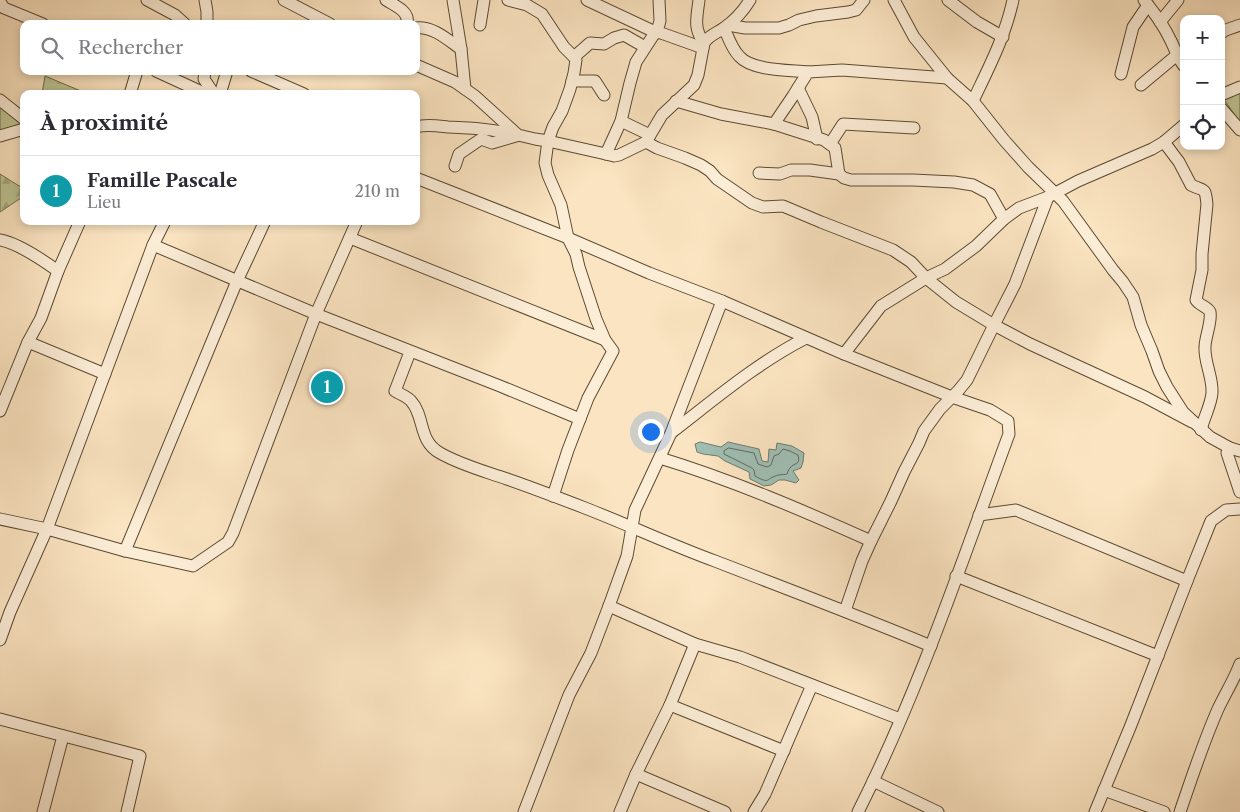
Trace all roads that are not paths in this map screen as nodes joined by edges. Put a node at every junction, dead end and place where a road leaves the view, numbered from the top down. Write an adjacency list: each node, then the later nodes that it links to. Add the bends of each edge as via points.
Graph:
1 (147, 0): 21 (street)
2 (205, 0): 22 (street)
3 (284, 0): 23 (street)
4 (386, 0): 24 (street, via 405,13)
5 (453, 0): 35 (street)
6 (484, 0): 28 (street)
7 (508, 0): 37 (street, via 527,5 542,14)
8 (587, 0): 31 (street)
9 (659, 0): 31 (street, via 660,21)
10 (699, 0): 33 (street, via 696,30)
11 (738, 0): 27 (street, via 739,9)
12 (750, 0): 27 (street)
13 (864, 0): 27 (street, via 856,10 816,16 779,28)
14 (948, 0): 32 (street)
15 (1013, 0): 32 (street)
16 (1178, 0): 25 (street)
17 (893, 2): 47 (street, via 914,37)
18 (1146, 2): 25 (street); 41 (street, via 1133,27)
19 (2, 7): 20 (street)
20 (33, 20)
21 (181, 20)
22 (207, 20)
23 (322, 20)
24 (408, 20)
25 (1160, 22): 36 (street)
26 (1240, 24): 30 (street)
27 (728, 25): 33 (street, via 707,38); 40 (street, via 739,57 749,63)
28 (480, 26)
29 (420, 28): 35 (street, via 438,33)
30 (1225, 31)
31 (655, 32): 33 (street); 34 (street)
32 (1003, 37): 61 (street)
33 (703, 45): 62 (street, via 697,81)
34 (645, 47): 37 (street, via 624,36 604,44 590,43); 65 (street, via 636,62)
35 (461, 49): 52 (street)
36 (1177, 55): 38 (street); 49 (street)
37 (574, 56): 48 (street)
38 (1180, 61)
39 (420, 67): 52 (street)
40 (808, 72): 47 (street, via 842,70); 51 (street)
41 (1121, 74)
42 (136, 75): 53 (street)
43 (165, 75): 54 (street)
44 (204, 75): 55 (street)
45 (226, 75): 56 (street)
46 (260, 75): 57 (street)
47 (947, 78): 61 (street)
48 (572, 81): 59 (street, via 595,81); 76 (street)
49 (1141, 85)
50 (1240, 87): 58 (street)
51 (798, 88): 66 (street); 75 (street)
52 (465, 89): 72 (street)
53 (131, 90)
54 (197, 90)
55 (211, 90)
56 (221, 90)
57 (295, 90)
58 (1225, 93)
59 (604, 95)
60 (0, 100): 64 (street)
61 (973, 101): 84 (street)
62 (676, 102): 66 (street); 74 (street, via 662,115)
63 (1225, 113): 71 (street)
64 (20, 116)
65 (621, 121): 74 (street); 79 (street)
66 (774, 124): 75 (street)
67 (420, 126): 72 (street, via 483,129)
68 (914, 128): 78 (street, via 842,124)
69 (1180, 128): 77 (street)
70 (20, 130): 73 (street)
71 (1240, 130)
72 (518, 135): 76 (street); 80 (street, via 492,143 481,139 459,154)
73 (0, 136)
74 (648, 139): 79 (street, via 620,155); 95 (street, via 657,148 701,165 752,203 763,207 783,206 893,250)
75 (818, 139): 78 (street)
76 (548, 141): 79 (street); 91 (street, via 546,170 561,205)
77 (1164, 142): 84 (street); 110 (street, via 1191,185 1202,188 1206,196 1202,270 1196,300 1210,314 1204,349 1212,393)
78 (830, 144): 82 (street, via 835,148)
79 (606, 154)
80 (454, 166)
81 (758, 173): 82 (street, via 810,170)
82 (839, 174): 85 (street, via 851,180 973,185 990,194)
83 (420, 180): 91 (street)
84 (1052, 195): 85 (street, via 1019,208); 99 (street, via 1016,284); 109 (street, via 1074,215 1130,291 1166,387)
85 (1004, 219): 95 (street, via 976,246 945,269)
86 (78, 225): 94 (street)
87 (163, 225): 93 (street)
88 (263, 225): 96 (street)
89 (355, 225): 90 (street)
90 (350, 238): 98 (street); 101 (street)
91 (568, 238): 97 (street); 101 (street)
92 (0, 240): 94 (street)
93 (153, 245): 96 (street); 105 (street)
94 (58, 271): 102 (street, via 41,318)
95 (926, 278): 99 (street, via 956,302); 104 (street, via 880,306)
96 (237, 281): 98 (street); 122 (street)
97 (722, 301): 100 (street); 111 (street)
98 (316, 314): 103 (street); 122 (street, via 228,542 193,566)
99 (994, 325): 106 (street, via 967,380); 109 (street)
100 (806, 338): 104 (street); 111 (street, via 743,377)
101 (605, 340): 108 (street, via 613,351)
102 (28, 342): 105 (street); 107 (street)
103 (410, 352): 108 (street); 115 (street, via 395,391 411,401 429,444 464,465)
104 (844, 354): 106 (street)
105 (105, 374): 120 (street)
106 (952, 398): 117 (street, via 990,410 1008,421 1009,434); 121 (street, via 924,431)
107 (0, 411)
108 (580, 420): 115 (street)
109 (1192, 422): 110 (street)
110 (1201, 430): 112 (street)
111 (671, 433): 113 (street)
112 (1235, 449): 114 (street, via 1227,453)
113 (660, 458): 119 (street, via 635,510); 121 (street, via 755,492)
114 (1240, 492)
115 (553, 496): 119 (street)
116 (1240, 509): 124 (street, via 1226,510 1211,521)
117 (979, 515): 123 (street); 124 (street, via 1016,510)
118 (0, 519): 120 (street)
119 (632, 526): 125 (street, via 627,556); 126 (street)
120 (47, 529): 122 (street); 127 (street)
121 (871, 541): 126 (street)
122 (125, 551)
123 (956, 576): 130 (street); 131 (street)
124 (1187, 581): 131 (street)
125 (609, 606): 129 (street); 144 (street, via 591,653 569,695)
126 (845, 610): 130 (street)
127 (5, 611): 128 (street)
128 (0, 640)
129 (695, 644): 133 (street, via 740,657); 134 (street)
130 (931, 646): 136 (street)
131 (1158, 656): 141 (street)
132 (1240, 664): 152 (street, via 1198,757)
133 (812, 685): 136 (street); 138 (street)
134 (670, 705): 138 (street); 139 (street)
135 (0, 719): 137 (street)
136 (900, 719): 140 (street)
137 (64, 736): 142 (street); 143 (street, via 140,756)
138 (784, 751): 147 (street)
139 (636, 774): 145 (street); 146 (street)
140 (873, 781): 148 (street); 149 (street)
141 (1104, 790): 150 (street); 151 (street)
142 (44, 812)
143 (127, 812)
144 (524, 812)
145 (620, 812)
146 (725, 812)
147 (754, 812)
148 (858, 812)
149 (938, 812)
150 (1095, 812)
151 (1164, 812)
152 (1180, 812)

